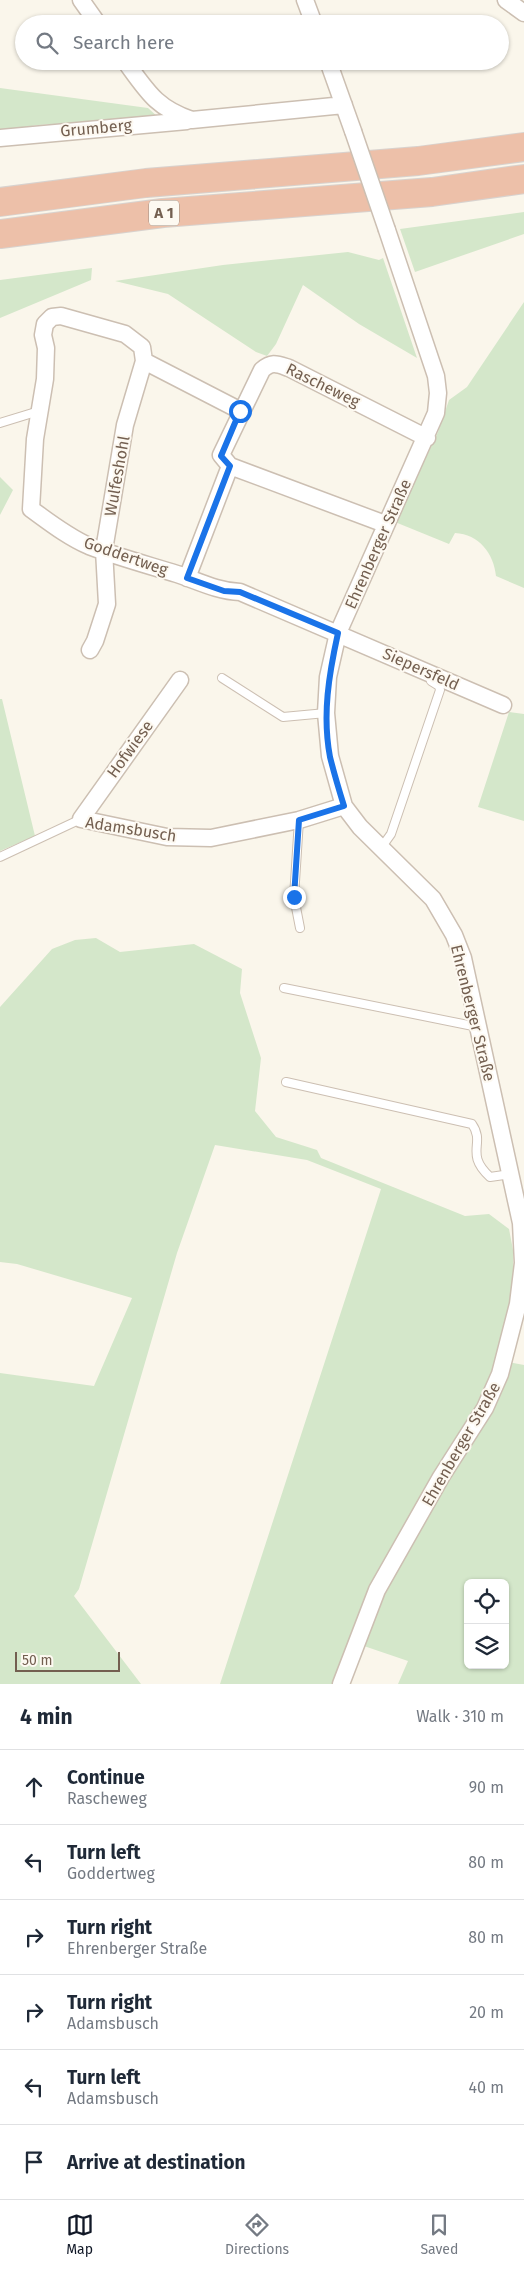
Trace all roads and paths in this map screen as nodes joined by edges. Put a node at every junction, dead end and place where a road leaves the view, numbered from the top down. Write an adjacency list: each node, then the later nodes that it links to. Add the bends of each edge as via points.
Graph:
1 (81, 0): 5 (street)
2 (305, 0): 6 (street)
3 (506, 0): 4 (street)
4 (524, 13)
5 (92, 15)
6 (311, 15)
7 (132, 70): 10 (street, Grumberg, via 157,102 172,114)
8 (331, 70): 9 (street, Ehrenberger Straße)
9 (344, 105): 10 (street, Grumberg); 20 (street, Ehrenberger Straße, bridge, via 436,376 436,413)
10 (192, 120): 11 (street, Grumberg)
11 (0, 138)
12 (524, 147): 14 (highway, A 1, via 418,161 146,183)
13 (524, 179): 15 (highway, A 1, via 432,192 163,214)
14 (0, 202)
15 (0, 234)
16 (144, 361): 17 (street, via 142,346 125,334 61,316 52,317 43,335 45,379); 18 (street); 23 (street, Wulfeshohl, via 125,425)
17 (40, 410): 19 (lane); 23 (street, Goddertweg, via 31,509 60,530 89,546)
18 (240, 411): 20 (street, Rascheweg, via 262,370 275,363); 21 (street, Rascheweg, via 221,456)
19 (0, 423)
20 (427, 438): 22 (street, Ehrenberger Straße)
21 (230, 466): 22 (street); 24 (street)
22 (385, 524): 25 (street, Ehrenberger Straße)
23 (104, 550): 24 (street, Goddertweg); 26 (street, Wulfeshohl, via 107,604)
24 (187, 578): 25 (street, Goddertweg, via 224,591 240,592)
25 (338, 633): 29 (street, Siepersfeld); 30 (street, Ehrenberger Straße, via 328,677); 34 (lane, via 360,650 435,682 440,690 391,834)
26 (90, 650)
27 (222, 678): 30 (lane, via 283,717)
28 (180, 680): 32 (street, Hofwiese)
29 (503, 705)
30 (326, 713): 31 (street, Ehrenberger Straße, via 330,756)
31 (344, 806): 33 (street, Adamsbusch); 34 (street, Ehrenberger Straße)
32 (81, 818): 33 (street, Adamsbusch, via 167,837 211,838); 35 (lane, Adamsbusch)
33 (299, 820): 36 (lane, via 294,897)
34 (381, 848): 38 (street, Ehrenberger Straße, via 420,884 446,919 462,958)
35 (0, 857)
36 (300, 928)
37 (284, 988): 38 (lane)
38 (478, 1027): 40 (street, Ehrenberger Straße)
39 (286, 1082): 40 (lane, via 472,1124 477,1131 476,1157 481,1169 490,1177)
40 (511, 1174): 41 (street, Ehrenberger Straße, via 523,1263 518,1304 500,1374 485,1408 441,1476 377,1590)
41 (340, 1684)

